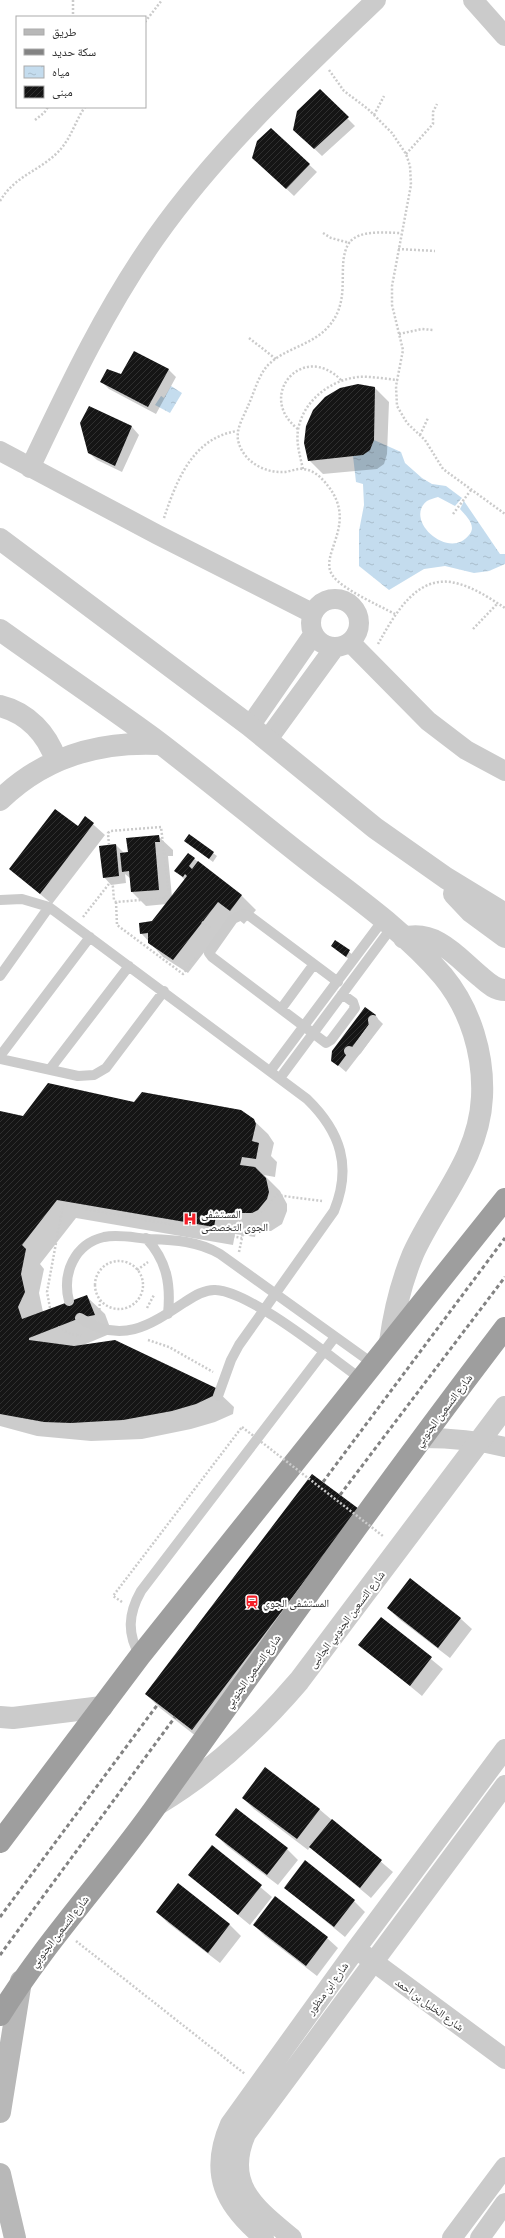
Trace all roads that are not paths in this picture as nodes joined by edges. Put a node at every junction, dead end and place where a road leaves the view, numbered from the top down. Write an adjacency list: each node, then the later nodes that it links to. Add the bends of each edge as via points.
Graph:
1 (376, 0): 5 (street, via 274,97 232,142 156,237 91,341)
2 (473, 0): 3 (street)
3 (505, 36)
4 (0, 451): 5 (street)
5 (30, 468): 7 (street)
6 (0, 539): 12 (street)
7 (312, 613): 9 (street, via 310,628); 10 (street, via 319,604 328,599 340,599 350,603 357,612 359,622 357,633)
8 (0, 630): 14 (street)
9 (313, 635): 10 (street, via 327,646); 12 (street)
10 (343, 644): 13 (street); 16 (street, via 370,660 428,721 466,750)
11 (0, 706): 15 (street, via 19,713 39,729)
12 (250, 726): 13 (street)
13 (268, 739): 18 (street, via 375,828)
14 (160, 744): 15 (street, via 115,744); 22 (street)
15 (56, 760): 17 (street, via 30,776)
16 (505, 771)
17 (0, 800)
18 (446, 878): 21 (street); 24 (street, via 464,906)
19 (0, 900): 20 (lane, via 22,899)
20 (49, 907): 23 (lane); 27 (lane)
21 (505, 914)
22 (393, 928): 28 (lane); 29 (street, via 433,939 490,985); 31 (lane); 50 (street, via 443,976 466,1014 479,1056 482,1099 478,1126 470,1152 459,1176 414,1253 402,1284)
23 (90, 937): 26 (lane); 37 (lane)
24 (505, 937)
25 (314, 964): 28 (lane); 32 (lane); 32 (lane, via 244,914 233,919 214,944 209,953 212,957)
26 (129, 966): 30 (lane); 38 (lane)
27 (0, 976)
28 (338, 982): 34 (lane)
29 (505, 990)
30 (164, 991): 38 (lane, via 106,1068 94,1075 78,1076); 39 (lane)
31 (342, 994): 35 (lane); 35 (lane, via 358,1008 335,1040 326,1042)
32 (281, 1009): 34 (lane)
33 (373, 1020): 36 (lane, via 374,1026 356,1052)
34 (304, 1026): 35 (lane); 39 (lane)
35 (313, 1033): 40 (lane)
36 (349, 1051)
37 (0, 1058): 38 (lane)
38 (50, 1069)
39 (271, 1070): 40 (lane)
40 (280, 1078): 43 (lane, via 317,1108 329,1124 338,1143 343,1172 334,1211)
41 (505, 1199): 50 (highway)
42 (146, 1238): 43 (lane, via 198,1244 220,1254); 44 (lane, via 108,1237 85,1246 74,1257 68,1271); 46 (lane, via 162,1260 167,1272)
43 (275, 1293): 45 (lane); 49 (lane)
44 (69, 1301)
45 (264, 1309): 46 (lane, via 228,1292 213,1289 198,1294); 51 (lane); 53 (lane, via 235,1353)
46 (168, 1314): 47 (lane, via 147,1326 124,1332 102,1330)
47 (80, 1318)
48 (505, 1328): 55 (highway, شارع التسعين الجنوبي)
49 (335, 1337): 51 (lane); 52 (lane)
50 (390, 1342): 52 (highway)
51 (324, 1352): 52 (lane); 58 (lane, via 141,1591 130,1619 132,1638)
52 (366, 1371): 58 (highway)
53 (218, 1396)
54 (505, 1407): 56 (street, شارع التسعين الجنوبي الجانبى)
55 (422, 1438): 56 (street); 63 (highway, شارع التسعين الجنوبي, via 211,1727)
56 (480, 1441): 57 (street); 63 (street, شارع التسعين الجنوبي الجانبى, via 300,1681 273,1711 217,1763 187,1787)
57 (505, 1447)
58 (140, 1656): 59 (highway)
59 (102, 1707): 60 (street, via 13,1718); 64 (highway)
60 (0, 1717)
61 (505, 1749): 65 (street, شارع ابن منظور)
62 (505, 1785): 66 (street, شارع ابن منظور)
63 (158, 1804): 67 (highway, شارع التسعين الجنوبي)
64 (0, 1842)
65 (356, 1949): 66 (street, شارع الخليل بن احمد); 75 (street, شارع ابن منظور, via 258,2084 224,2137 220,2163 230,2203 247,2224)
66 (373, 1962): 69 (street, شارع الخليل بن احمد); 76 (street, شارع ابن منظور, via 253,2123 241,2145 239,2169 245,2193 261,2212)
67 (22, 1980): 68 (highway, شارع التسعين الجنوبي); 70 (main road)
68 (0, 2015)
69 (505, 2059)
70 (0, 2112)
71 (505, 2167): 77 (street)
72 (0, 2174): 74 (main road)
73 (505, 2203): 78 (street)
74 (15, 2238)
75 (264, 2238)
76 (292, 2238)
77 (452, 2238)
78 (480, 2238)

